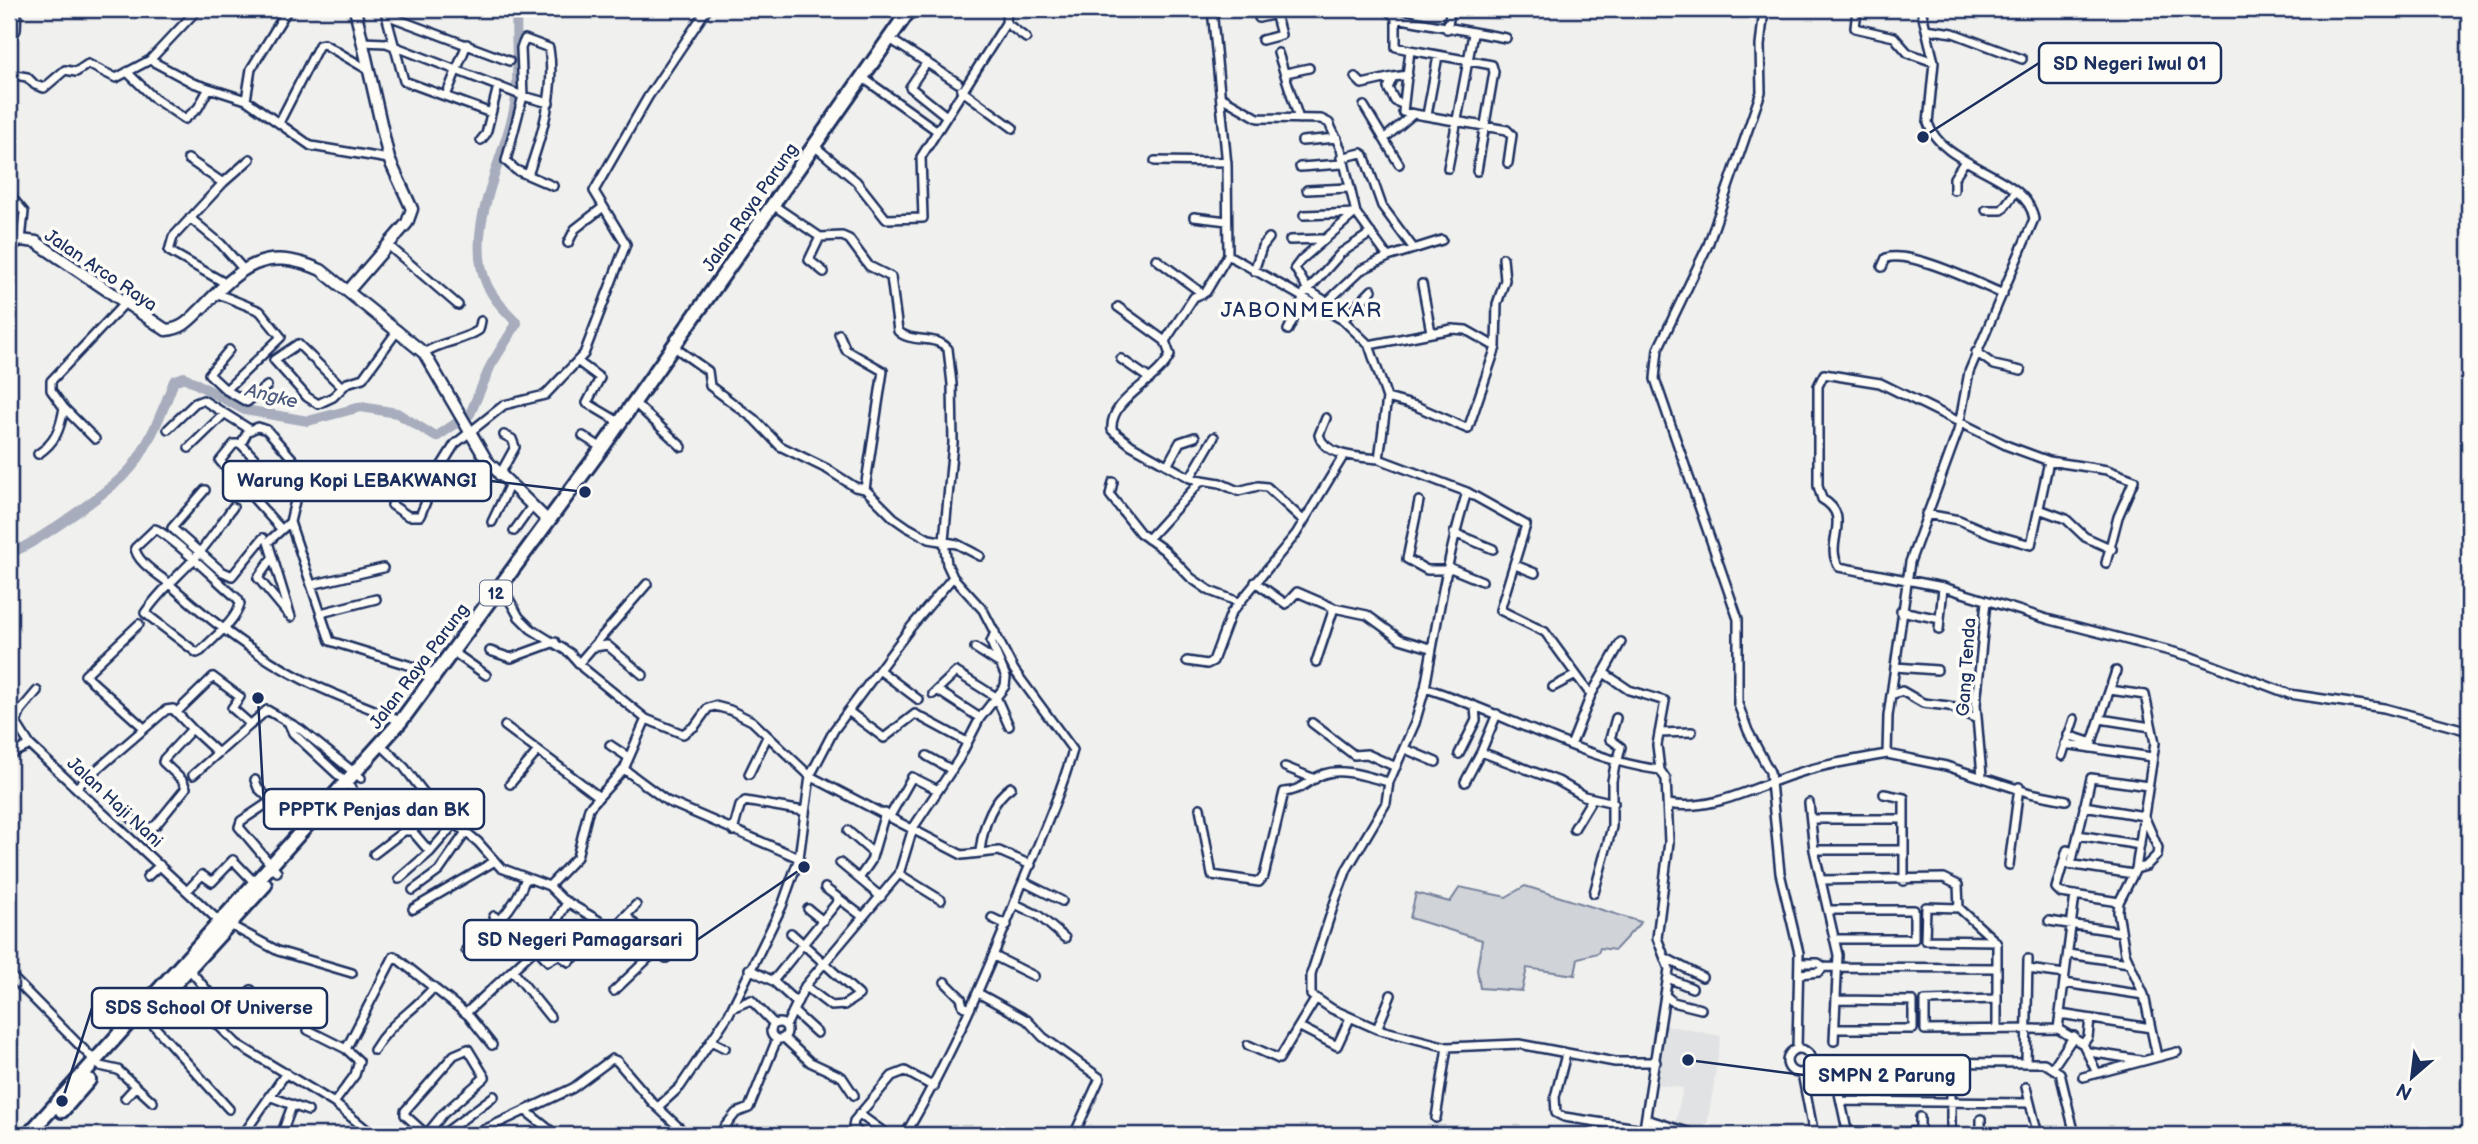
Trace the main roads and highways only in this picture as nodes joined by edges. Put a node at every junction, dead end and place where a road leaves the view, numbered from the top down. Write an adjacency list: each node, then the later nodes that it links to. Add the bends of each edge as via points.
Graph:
1 (355, 9): 6 (main road, via 389,159 412,209 407,223)
2 (913, 9): 3 (highway, Jalan Raya Parung / 12)
3 (891, 40): 4 (highway, Jalan Raya Parung / 12); 4 (highway, Jalan Raya Parung / 12)
4 (775, 207): 7 (highway, Jalan Raya Parung / 12); 8 (highway, Jalan Raya Parung / 12, via 639,407)
5 (9, 245): 6 (main road, Jalan Arco Raya, via 21,240 36,242 166,330 185,325 225,283 273,257 321,270)
6 (349, 290): 7 (main road, Jalan Arco Raya, via 424,352 467,431 499,476)
7 (548, 522): 8 (highway, Jalan Raya Parung / 12)
8 (471, 634): 9 (highway, Jalan Raya Parung / 12); 9 (highway, Jalan Raya Parung / 12, via 459,656)
9 (403, 722): 10 (highway, Jalan Raya Parung / 12)
10 (349, 786): 11 (highway, Jalan Raya Parung / 12); 11 (highway, Jalan Raya Parung / 12)
11 (275, 869): 12 (highway, Jalan Raya Parung / 12)
12 (225, 925): 13 (highway, Jalan Raya Parung / 12); 13 (highway, Jalan Raya Parung / 12)
13 (98, 1064): 14 (highway, Jalan Raya Parung / 12); 15 (highway, Jalan Raya Parung / 12)
14 (29, 1135)
15 (39, 1135)

